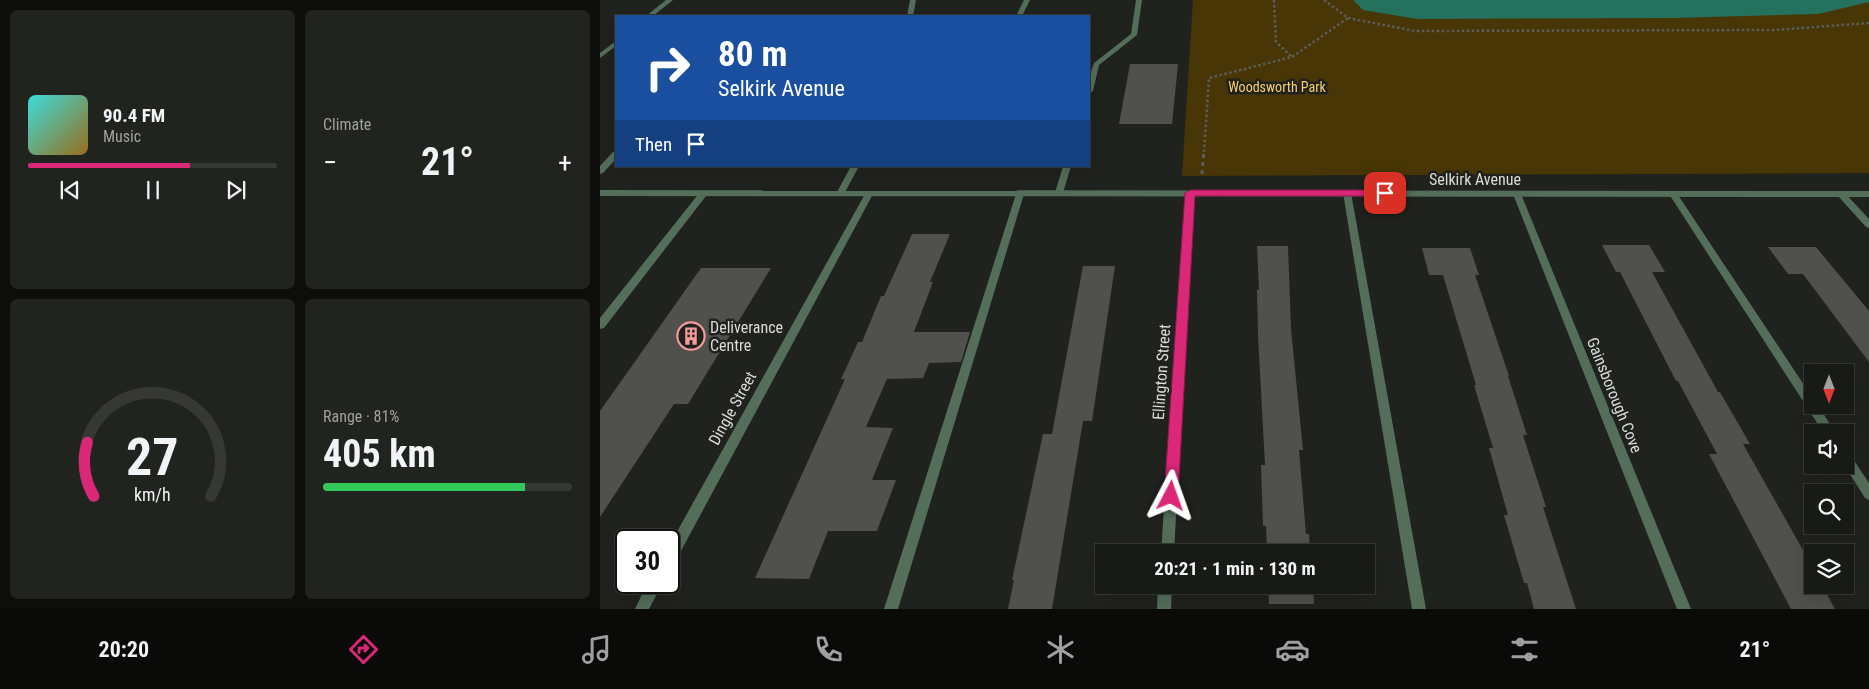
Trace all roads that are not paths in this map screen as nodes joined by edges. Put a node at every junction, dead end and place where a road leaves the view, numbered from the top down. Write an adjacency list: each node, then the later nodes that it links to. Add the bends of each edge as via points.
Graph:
1 (670, 0): 5 (street)
2 (913, 0): 6 (street)
3 (1026, 0): 7 (street)
4 (1139, 0): 10 (street, via 1134,35)
5 (651, 15)
6 (910, 15)
7 (1019, 15)
8 (615, 44): 9 (street)
9 (600, 56)
10 (1092, 64): 11 (street)
11 (1090, 81)
12 (615, 155): 15 (street)
13 (854, 167): 21 (street)
14 (1067, 167): 17 (street)
15 (600, 171)
16 (600, 193): 20 (street, Selkirk Avenue)
17 (1059, 193): 18 (street, Selkirk Avenue); 23 (street, Selkirk Avenue)
18 (1195, 193): 19 (street, Selkirk Avenue); 34 (street, Ellington Street)
19 (1348, 193): 24 (street, Selkirk Avenue); 40 (street)
20 (703, 194): 21 (street, Selkirk Avenue); 29 (street)
21 (840, 194): 22 (street, Selkirk Avenue)
22 (869, 194): 23 (street, Selkirk Avenue); 33 (street, Dingle Street)
23 (1020, 194): 38 (street)
24 (1517, 194): 25 (street, Selkirk Avenue); 41 (street, Gainsborough Cove)
25 (1673, 194): 26 (street, Selkirk Avenue); 30 (street)
26 (1841, 194): 27 (street, Selkirk Avenue); 28 (street)
27 (1869, 194)
28 (1869, 225)
29 (600, 325)
30 (1824, 424)
31 (1854, 471): 32 (street)
32 (1869, 494)
33 (680, 540)
34 (1168, 544)
35 (650, 594): 37 (street)
36 (1165, 594): 39 (street)
37 (642, 609)
38 (891, 609)
39 (1164, 609)
40 (1419, 609)
41 (1684, 609)

